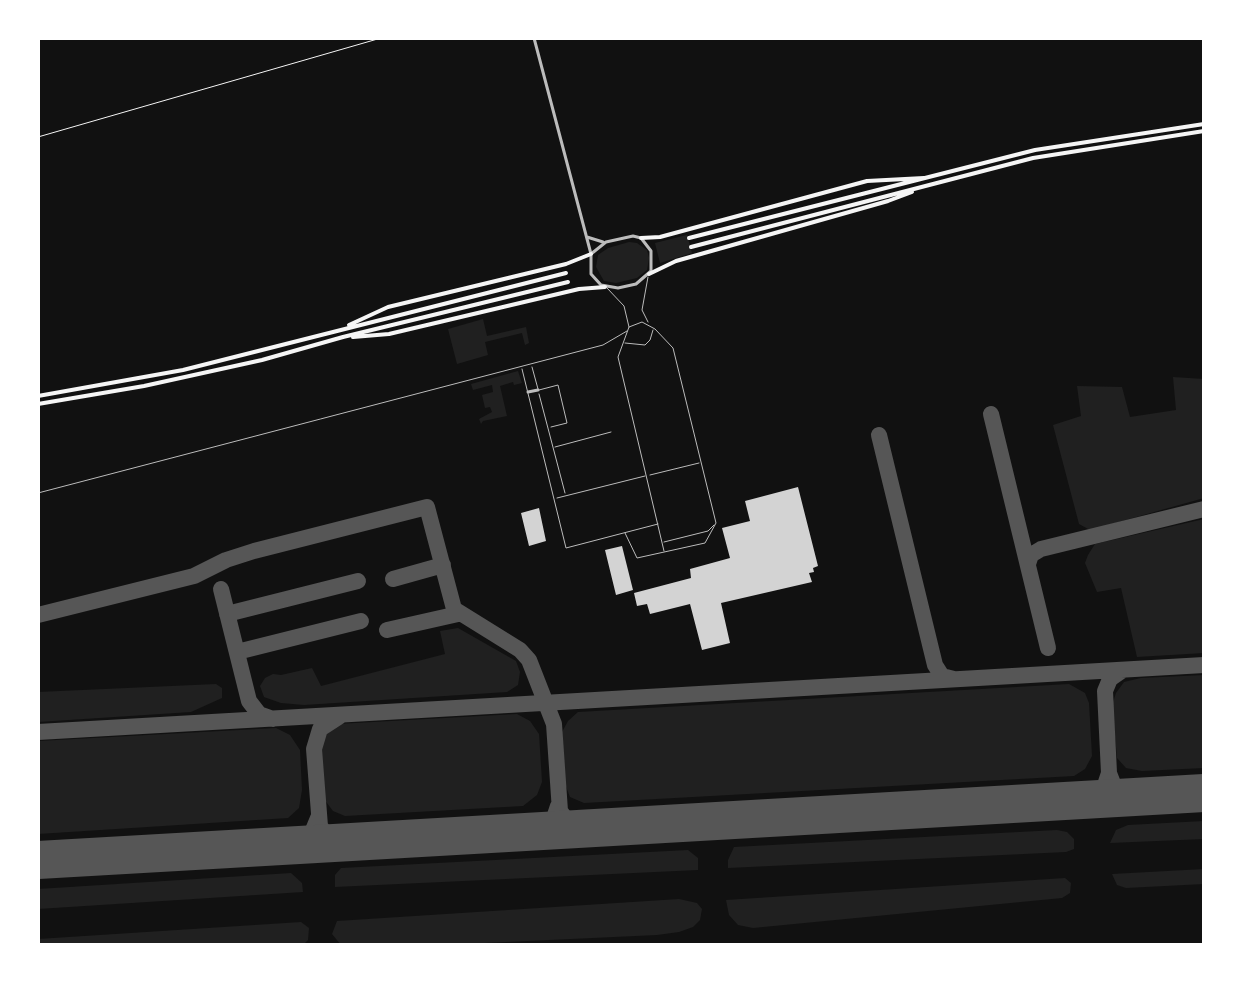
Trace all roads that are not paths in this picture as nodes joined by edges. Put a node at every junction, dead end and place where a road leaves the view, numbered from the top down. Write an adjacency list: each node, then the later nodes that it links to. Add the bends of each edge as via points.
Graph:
1 (534, 38): 6 (street)
2 (1204, 124): 4 (main road, via 1035,150)
3 (1204, 131): 5 (main road, via 1033,158)
4 (934, 178): 7 (main road, via 867,181); 8 (main road)
5 (929, 185): 10 (main road); 13 (main road, via 676,261)
6 (584, 233): 9 (street); 11 (street)
7 (641, 238): 9 (street); 13 (street, via 653,255)
8 (689, 238)
9 (606, 242): 11 (street)
10 (691, 247)
11 (591, 254): 15 (street, via 591,274); 19 (main road, via 386,308)
12 (566, 273): 19 (main road)
13 (649, 274): 15 (street, via 636,284); 16 (lane, via 642,310)
14 (568, 282): 21 (main road)
15 (605, 287): 17 (lane, via 622,302); 21 (main road, via 389,334)
16 (649, 324): 17 (lane); 18 (lane)
17 (629, 327): 20 (lane)
18 (652, 327): 22 (lane, via 645,345); 32 (lane, via 674,352)
19 (342, 328): 27 (main road, via 183,370)
20 (627, 331): 22 (lane); 23 (lane, via 603,345)
21 (343, 337): 28 (main road, via 249,363)
22 (622, 343): 33 (lane, via 618,357)
23 (532, 364): 24 (lane); 25 (lane)
24 (522, 367): 26 (lane); 34 (lane)
25 (538, 390): 26 (street); 29 (lane); 29 (lane, via 558,385 567,423)
26 (528, 392): 36 (lane)
27 (38, 396)
28 (38, 404)
29 (548, 428): 31 (lane)
30 (611, 432): 31 (lane)
31 (553, 447): 35 (lane)
32 (702, 462): 33 (lane); 37 (lane)
33 (648, 475): 35 (lane); 38 (lane)
34 (38, 493)
35 (566, 496): 36 (lane)
36 (554, 499): 39 (lane, via 566,548)
37 (716, 523): 40 (lane, via 708,531); 41 (lane, via 707,542)
38 (659, 524): 39 (lane); 40 (lane)
39 (625, 533): 41 (lane, via 637,558)
40 (664, 542): 41 (lane)
41 (664, 551)

